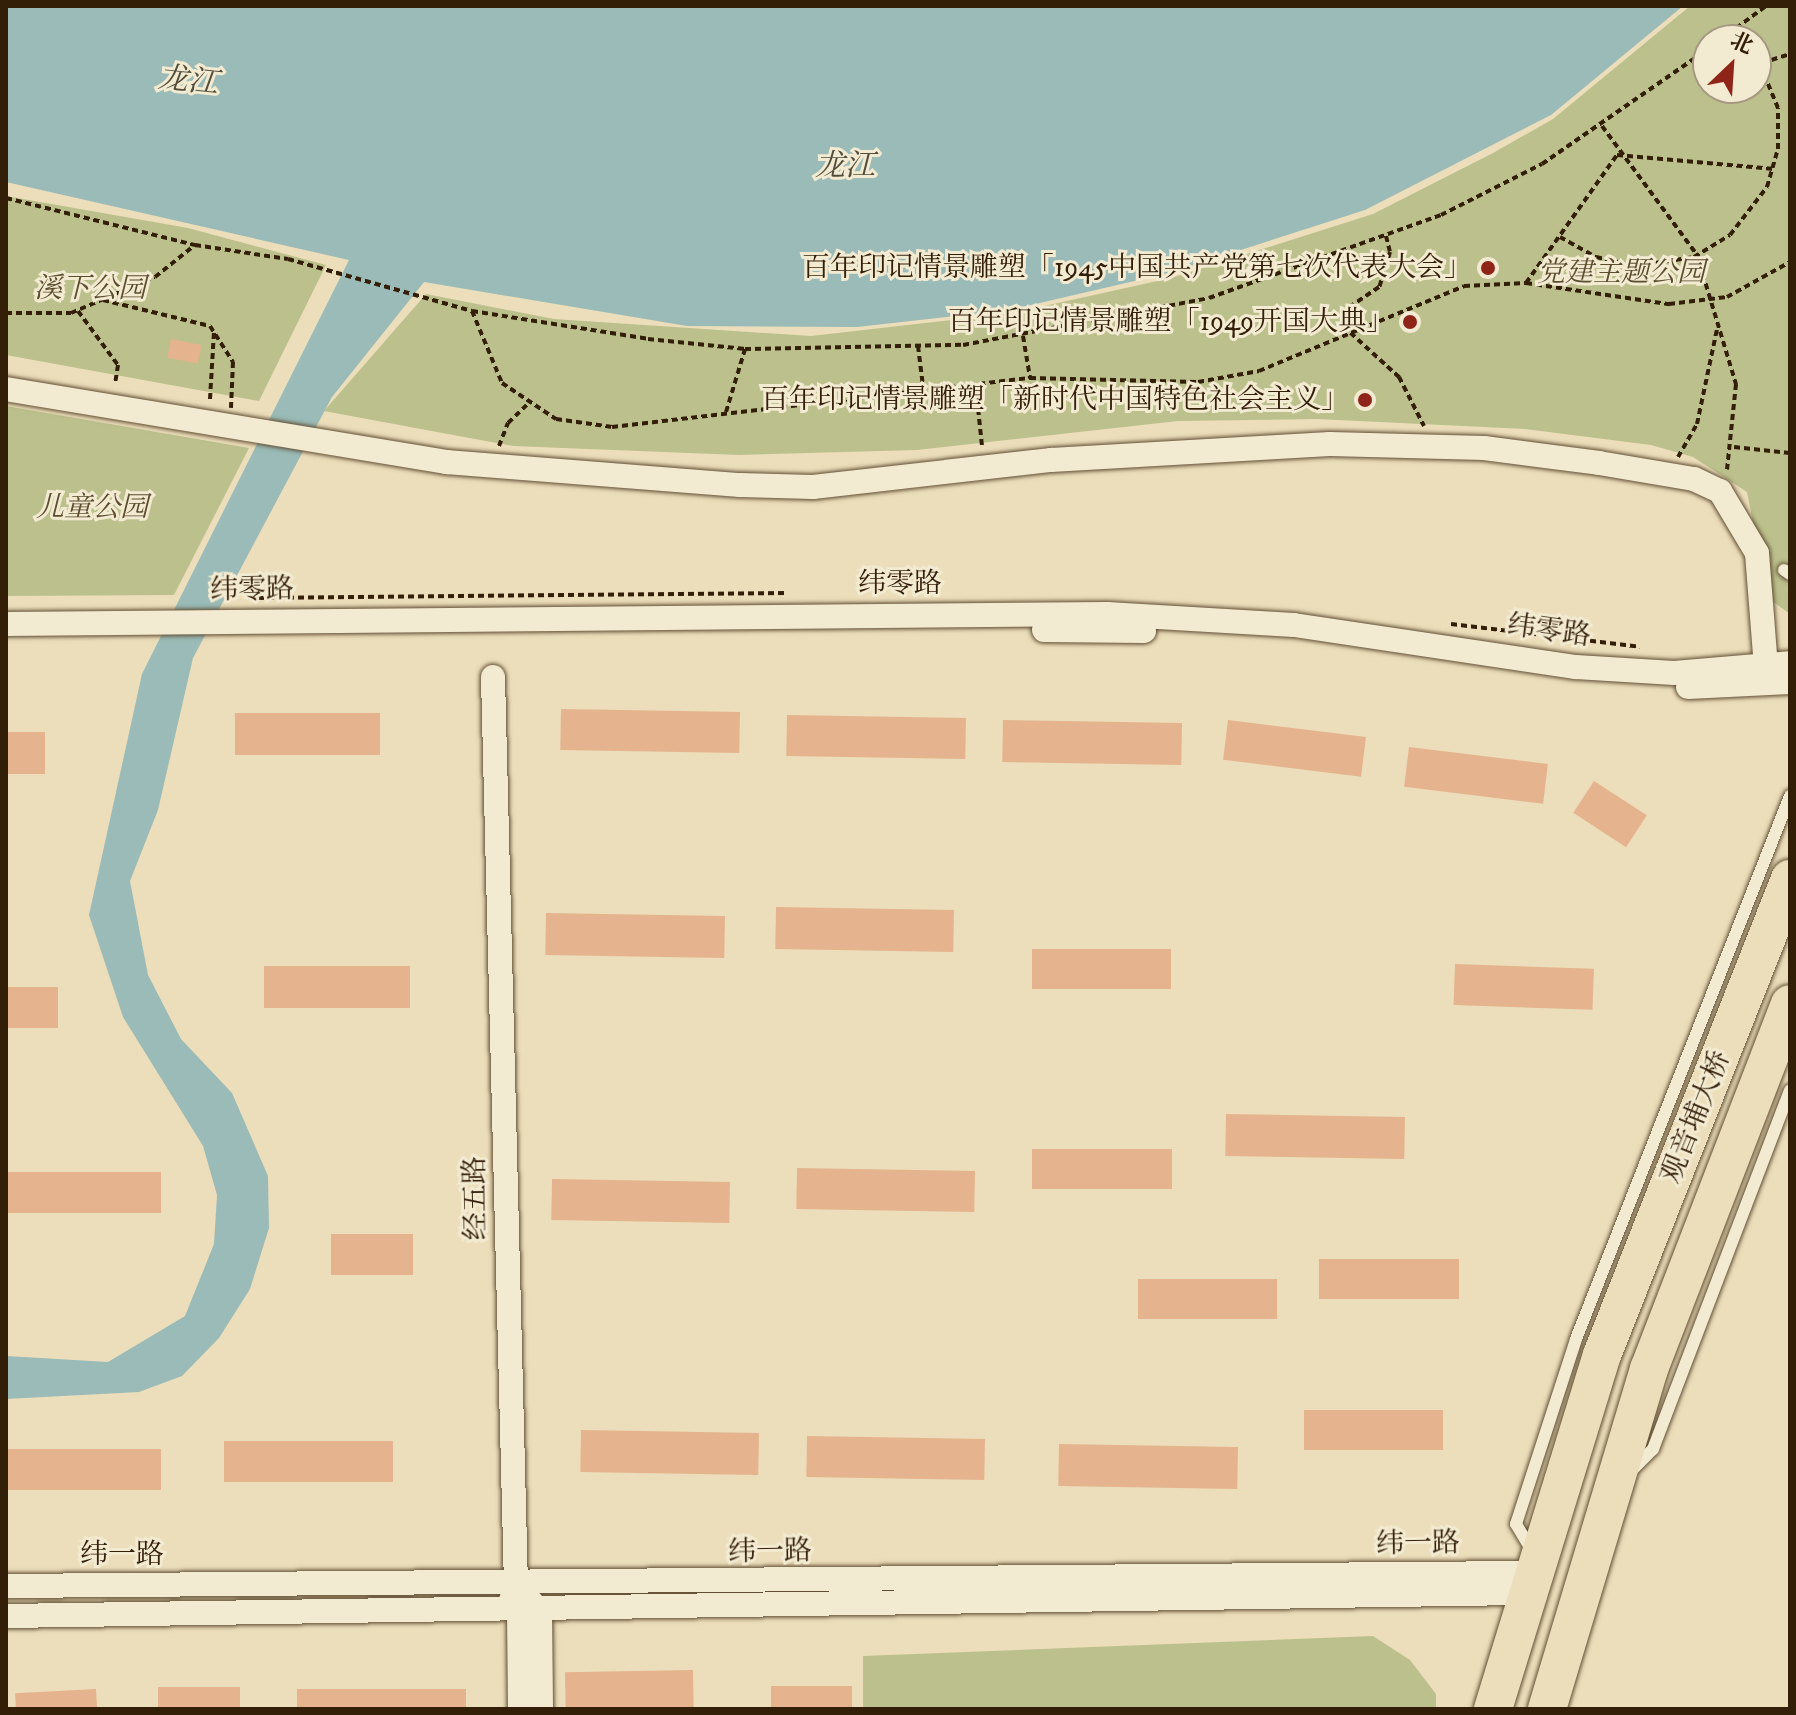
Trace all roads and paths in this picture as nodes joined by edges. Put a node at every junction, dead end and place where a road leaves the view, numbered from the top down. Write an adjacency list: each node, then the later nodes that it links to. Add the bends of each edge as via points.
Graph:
1 (1766, 6): 2 (path)
2 (1741, 24)
3 (1692, 61): 5 (path)
4 (1772, 92): 7 (path, via 1778,108)
5 (1602, 126): 6 (path); 9 (path, via 1488,193)
6 (1617, 155): 7 (path); 10 (path); 12 (path)
7 (1774, 169): 12 (path, via 1745,221)
8 (6, 198): 11 (path)
9 (1386, 236): 22 (path, via 1390,252 1379,287 1341,316); 23 (path, via 1209,298)
10 (1560, 237): 12 (path, via 1596,257 1636,266); 14 (path)
11 (195, 245): 16 (path, via 155,277); 18 (path, via 333,271)
12 (1697, 255): 15 (path)
13 (1790, 262): 15 (path, via 1752,288)
14 (1526, 283): 15 (path, via 1634,303); 22 (path, via 1436,293)
15 (1712, 299): 20 (path)
16 (103, 300): 17 (path); 21 (path, via 196,319)
17 (78, 311): 19 (path, via 52,318); 27 (path, via 118,365)
18 (472, 311): 25 (path); 32 (path, via 490,367)
19 (6, 313)
20 (1717, 326): 36 (path, via 1736,384); 40 (path, via 1697,424)
21 (214, 331): 31 (path); 34 (path, via 230,353 236,388)
22 (1353, 334): 26 (path, via 1259,371 1198,382); 35 (path, via 1399,377)
23 (1023, 336): 24 (path); 26 (path)
24 (918, 346): 25 (path); 30 (path)
25 (745, 349): 33 (path)
26 (1030, 378): 29 (path)
27 (115, 383)
28 (6, 389): 34 (street)
29 (976, 389): 30 (path); 39 (path)
30 (924, 394): 33 (path)
31 (210, 399)
32 (529, 403): 33 (path, via 587,427); 38 (path, via 508,423)
33 (726, 413)
34 (233, 427): 38 (street)
35 (1435, 446): 39 (street, via 1178,450); 40 (street)
36 (1734, 447): 37 (path); 41 (path)
37 (1790, 453)
38 (495, 468): 39 (street, via 813,487)
39 (985, 469)
40 (1665, 473): 41 (street)
41 (1720, 491): 44 (street, via 1757,553)
42 (6, 624): 45 (street, 纬零路, via 1107,614 1294,625 1576,667 1674,673)
43 (6, 638): 47 (street, 纬零路, via 548,629 1211,631 1672,688)
44 (1765, 655)
45 (1790, 663)
46 (487, 679): 54 (street, 经五路)
47 (1790, 682)
48 (1790, 796): 53 (lane, via 1576,1339 1516,1524)
49 (1790, 879): 53 (main road, 观音埔大桥, via 1602,1355)
50 (1790, 1004): 52 (main road, 观音埔大桥, via 1649,1369)
51 (1790, 1090): 52 (lane, via 1653,1449)
52 (1613, 1489): 61 (main road, 观音埔大桥)
53 (1534, 1576): 54 (street, 纬一路); 56 (street, 纬一路); 60 (main road, 观音埔大桥)
54 (509, 1585): 55 (street, 纬一路); 56 (street)
55 (6, 1586)
56 (530, 1612): 57 (street, 纬一路); 58 (street); 59 (street)
57 (6, 1616)
58 (520, 1709)
59 (541, 1709)
60 (1493, 1709)
61 (1547, 1709)

